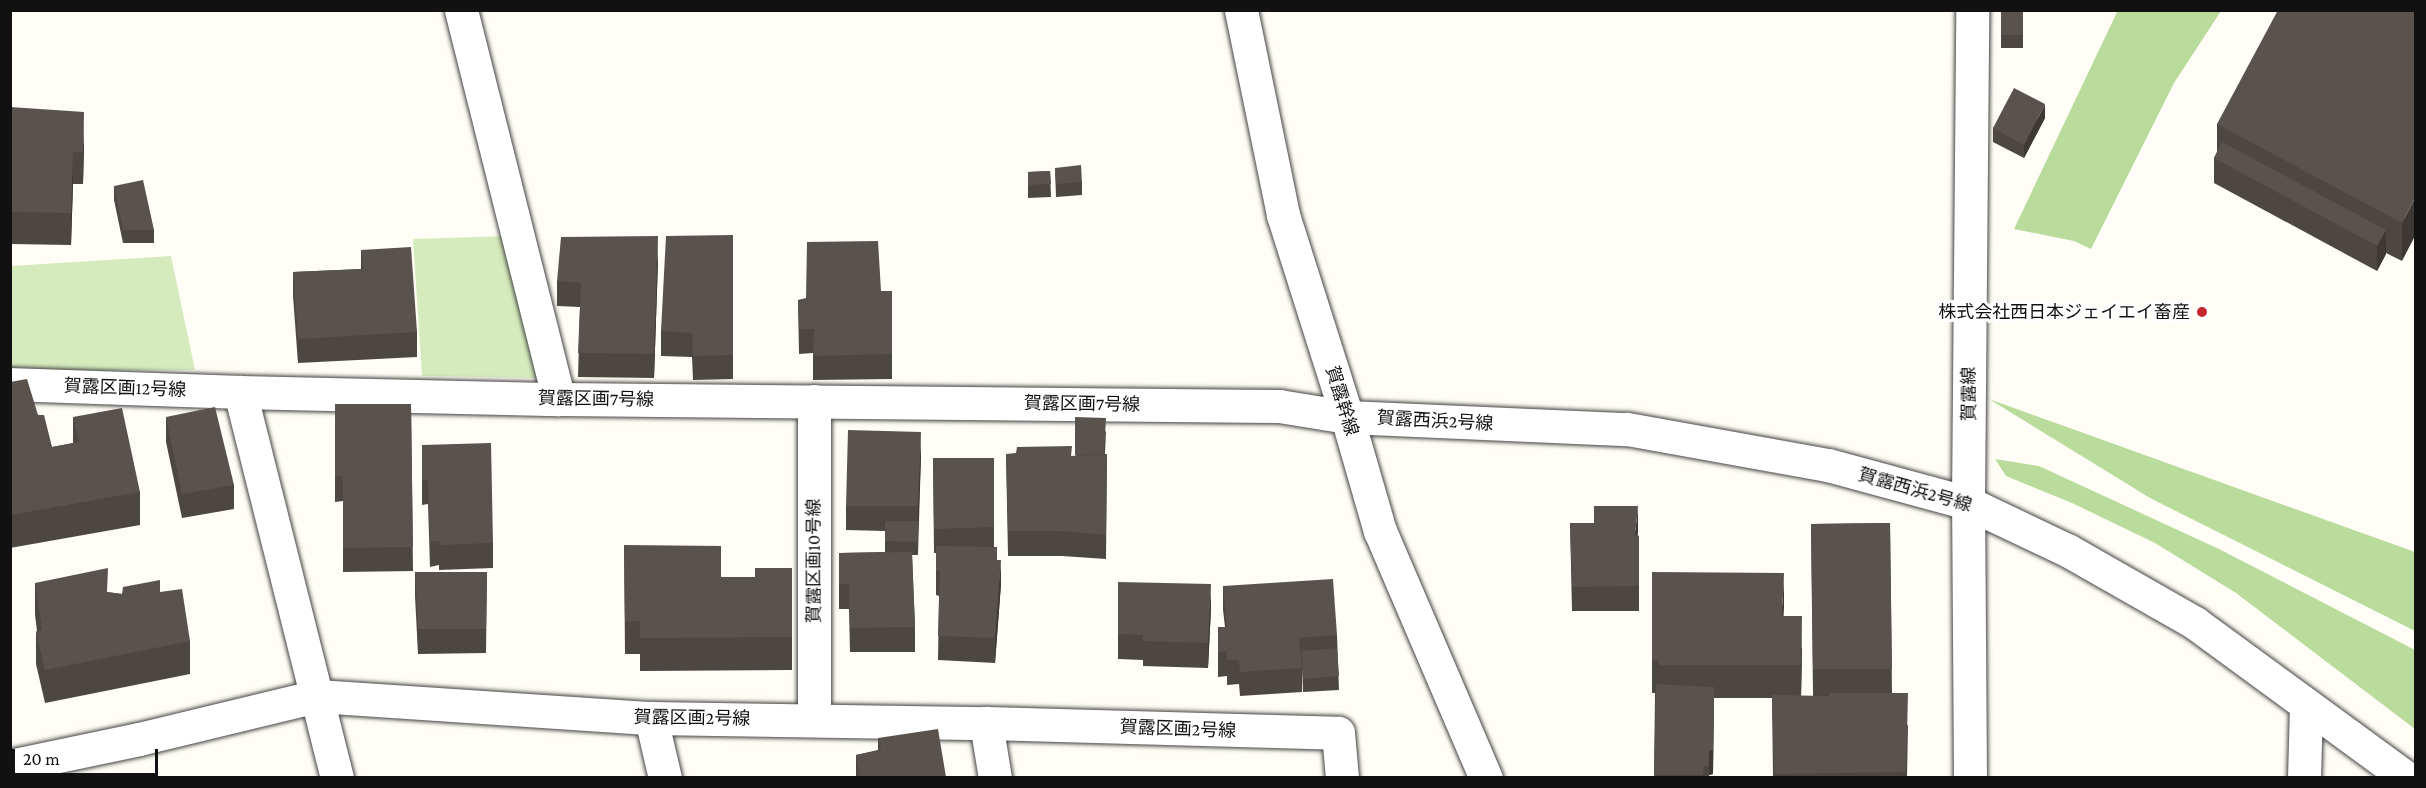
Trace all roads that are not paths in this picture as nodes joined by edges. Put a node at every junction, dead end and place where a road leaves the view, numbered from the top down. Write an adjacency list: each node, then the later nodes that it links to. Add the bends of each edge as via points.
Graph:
1 (461, 10): 6 (street)
2 (1241, 10): 8 (street, 賀露幹線, via 1283,215)
3 (1972, 10): 9 (street, 賀露線)
4 (10, 384): 5 (street, 賀露区画12号線)
5 (240, 392): 6 (street, 賀露区画7号線); 10 (street)
6 (559, 399): 7 (street, 賀露区画7号線)
7 (814, 401): 8 (street, 賀露区画7号線, via 1279,406); 13 (street, 賀露区画10号線)
8 (1347, 417): 9 (street, 賀露西浜2号線, via 1627,429 1828,465); 20 (street, 賀露幹線, via 1380,531)
9 (1968, 503): 11 (street, 賀露西浜2号線, via 2069,551 2195,622); 21 (street, 賀露線)
10 (317, 696): 12 (street, 賀露区画2号線); 15 (street, 賀露区画2号線); 16 (street)
11 (2306, 705): 22 (street); 23 (street, 賀露西浜2号線)
12 (651, 718): 13 (street, 賀露区画2号線); 17 (street)
13 (814, 720): 14 (street, 賀露区画2号線)
14 (986, 723): 18 (street); 19 (street, 賀露区画2号線, via 1338,733)
15 (10, 766)
16 (337, 777)
17 (665, 777)
18 (995, 777)
19 (1342, 777)
20 (1486, 777)
21 (1970, 777)
22 (2304, 777)
23 (2407, 777)

